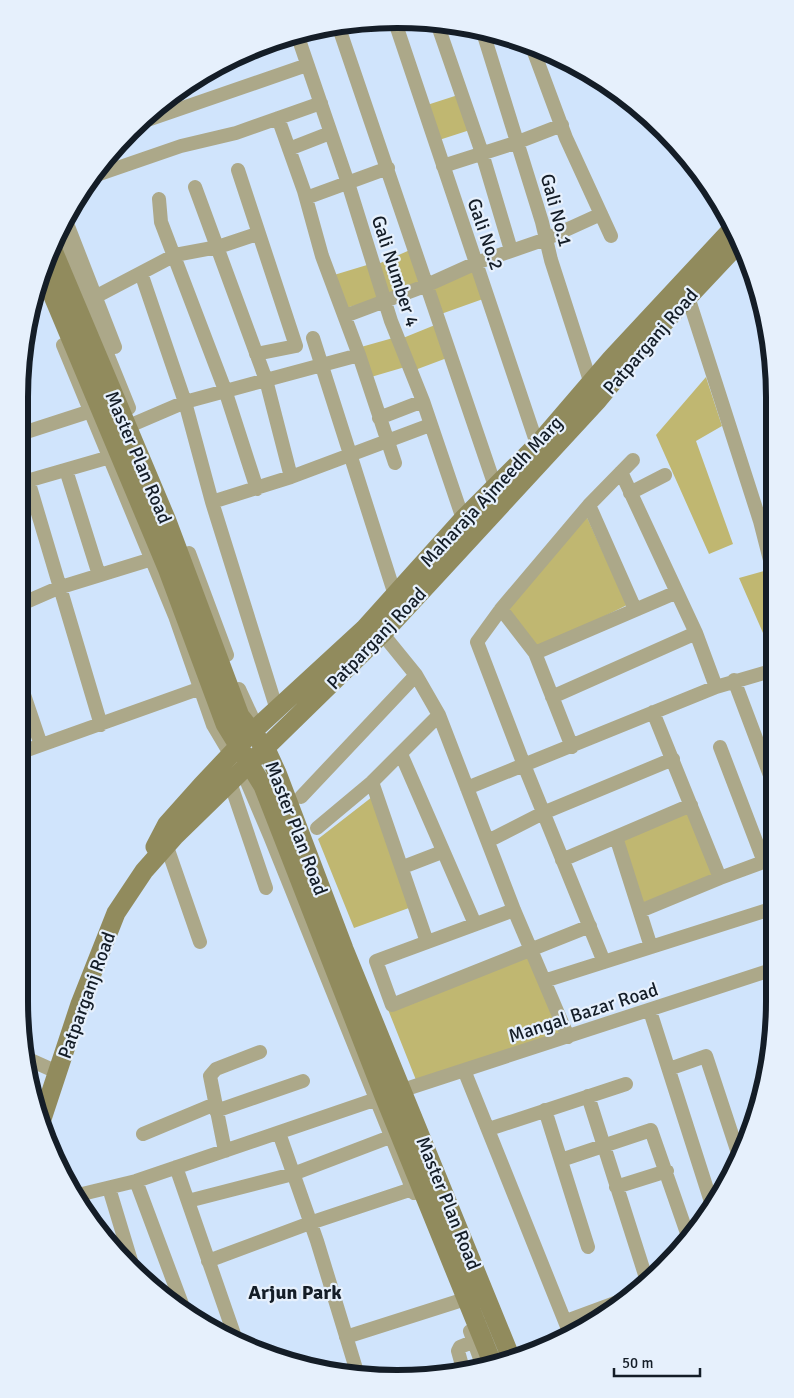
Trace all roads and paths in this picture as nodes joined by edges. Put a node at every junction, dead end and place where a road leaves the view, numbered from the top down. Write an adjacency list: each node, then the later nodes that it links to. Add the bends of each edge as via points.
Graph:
1 (397, 28): 16 (street, Gali No.2)
2 (440, 30): 15 (street)
3 (341, 32): 17 (street)
4 (485, 38): 13 (street, Gali No.1)
5 (298, 41): 7 (street, Gali Number 4)
6 (535, 55): 11 (street)
7 (307, 64): 8 (street, Gali Number 4); 9 (street)
8 (321, 103): 10 (street); 12 (street, Gali Number 4)
9 (155, 117)
10 (278, 118): 14 (street); 19 (street)
11 (562, 125): 13 (street); 24 (street)
12 (330, 133): 14 (street); 20 (street, Gali Number 4)
13 (518, 142): 15 (street); 29 (street, Gali No.1)
14 (288, 149): 22 (street)
15 (482, 153): 16 (street); 33 (street)
16 (444, 166): 36 (street, Gali No.2)
17 (388, 168): 20 (street); 39 (street)
18 (238, 170): 26 (street)
19 (104, 173)
20 (348, 182): 22 (street); 43 (street, Gali Number 4)
21 (195, 187): 31 (street)
22 (306, 198): 44 (street, via 322,256)
23 (159, 199): 34 (street, via 161,222)
24 (601, 214): 28 (street); 29 (street)
25 (69, 228): 41 (street)
26 (258, 234): 31 (street); 46 (street, via 296,346)
27 (728, 235): 51 (main road, Maharaja Ajmeedh Marg)
28 (611, 236)
29 (546, 239): 33 (street); 51 (street, Gali No.1)
30 (62, 244): 56 (street)
31 (218, 246): 34 (street); 46 (street)
32 (734, 248): 42 (main road, Patparganj Road)
33 (511, 250): 36 (street)
34 (175, 255): 37 (street); 50 (street)
35 (56, 257): 102 (main road, Master Plan Road, via 167,521 240,716)
36 (476, 263): 39 (street); 60 (street, Gali No.2)
37 (142, 273): 41 (street); 52 (street)
38 (46, 280): 102 (main road, Master Plan Road, via 167,568 226,724)
39 (425, 286): 43 (street); 70 (street)
40 (42, 293): 54 (street)
41 (95, 297): 56 (street)
42 (688, 297): 51 (main road, Patparganj Road); 78 (street)
43 (385, 302): 44 (street); 53 (street, Gali Number 4)
44 (345, 316): 47 (street)
45 (312, 338): 48 (street)
46 (256, 354): 49 (street)
47 (359, 355): 48 (street); 55 (street)
48 (321, 367): 49 (street); 61 (street)
49 (266, 380): 50 (street); 68 (street)
50 (225, 390): 52 (street); 71 (street)
51 (594, 392): 60 (main road, Maharaja Ajmeedh Marg)
52 (185, 402): 56 (street); 74 (street)
53 (423, 402): 55 (street); 57 (street, Gali Number 4)
54 (91, 411): 58 (street); 62 (street)
55 (379, 418): 59 (street)
56 (139, 422): 102 (street, via 243,700)
57 (430, 425): 59 (street); 76 (street, Gali Number 4)
58 (28, 431)
59 (386, 441): 61 (street); 64 (street)
60 (540, 452): 70 (main road, Maharaja Ajmeedh Marg); 88 (main road, Patparganj Road)
61 (348, 454): 68 (street); 84 (street)
62 (110, 457): 65 (street); 80 (street)
63 (633, 460): 66 (street)
64 (395, 463)
65 (66, 470): 69 (street); 81 (street)
66 (621, 472): 72 (street); 75 (street)
67 (665, 476): 72 (street)
68 (292, 477): 71 (street)
69 (28, 481)
70 (496, 486): 76 (main road, Maharaja Ajmeedh Marg)
71 (257, 489): 74 (street)
72 (630, 493): 83 (street)
73 (28, 497): 82 (street)
74 (212, 502): 97 (street)
75 (589, 505): 86 (street); 87 (street)
76 (463, 519): 84 (main road, Maharaja Ajmeedh Marg)
77 (766, 519): 78 (street)
78 (760, 521): 79 (street)
79 (766, 544)
80 (152, 559): 81 (street); 95 (street)
81 (99, 575): 82 (street)
82 (58, 588): 85 (street); 101 (street)
83 (677, 592): 87 (street); 89 (street)
84 (395, 595): 88 (main road, Maharaja Ajmeedh Marg)
85 (28, 601)
86 (501, 608): 90 (street); 110 (street, via 477,642)
87 (635, 609): 90 (street)
88 (377, 627): 92 (street); 97 (main road, Maharaja Ajmeedh Marg); 106 (main road, Patparganj Road)
89 (696, 633): 94 (street); 96 (street)
90 (535, 653): 96 (street)
91 (766, 672): 93 (street)
92 (416, 675): 99 (street); 115 (street)
93 (734, 680): 94 (street); 111 (street)
94 (716, 687): 98 (street)
95 (201, 688): 101 (street); 102 (street, via 214,725)
96 (552, 697): 104 (street)
97 (277, 710): 102 (main road, Maharaja Ajmeedh Marg)
98 (653, 712): 104 (street); 109 (street)
99 (439, 716): 108 (street); 114 (street)
100 (28, 718): 103 (street)
101 (101, 725): 103 (street)
102 (245, 740): 106 (main road, Master Plan Road); 112 (main road, Master Plan Road); 127 (main road, Patparganj Road, via 167,824)
103 (41, 745): 107 (street)
104 (572, 747): 110 (street)
105 (720, 747): 123 (street)
106 (266, 749): 112 (main road, Patparganj Road); 151 (main road, Master Plan Road, via 344,950)
107 (28, 750)
108 (402, 754): 113 (street); 122 (street)
109 (672, 759): 116 (street); 117 (street)
110 (524, 765): 114 (street); 117 (street)
111 (766, 765)
112 (240, 773): 121 (main road, Patparganj Road); 129 (street); 153 (main road, Master Plan Road, via 267,796)
113 (372, 782): 118 (street); 126 (street)
114 (467, 788): 120 (street)
115 (301, 797)
116 (691, 805): 119 (street); 128 (street)
117 (543, 812): 120 (street); 124 (street)
118 (317, 828)
119 (616, 837): 124 (street); 131 (street)
120 (488, 841): 130 (street)
121 (166, 844): 127 (main road, Patparganj Road); 135 (street)
122 (442, 852): 126 (street); 133 (street)
123 (766, 853)
124 (562, 860): 134 (street)
125 (766, 861): 128 (street)
126 (403, 867): 136 (street)
127 (144, 871): 148 (main road, Patparganj Road, via 116,913)
128 (720, 878): 131 (street)
129 (266, 888)
130 (514, 910): 133 (street); 138 (street)
131 (640, 911): 137 (street)
132 (766, 911): 137 (street)
133 (475, 924): 136 (street)
134 (590, 926): 138 (street); 139 (street)
135 (200, 942)
136 (427, 942): 138 (street, via 376,961 392,1005)
137 (651, 947): 139 (street)
138 (531, 948): 141 (street)
139 (604, 962): 141 (street)
140 (766, 972): 142 (street, Mangal Bazar Road)
141 (544, 981): 143 (street)
142 (650, 1011): 143 (street, Mangal Bazar Road); 146 (street)
143 (568, 1037): 147 (street, Mangal Bazar Road)
144 (260, 1052): 154 (street, via 212,1072 210,1080)
145 (33, 1061): 148 (street)
146 (669, 1069): 162 (street, via 706,1056); 173 (street)
147 (464, 1070): 151 (street, Mangal Bazar Road); 157 (street)
148 (57, 1072): 156 (main road, Patparganj Road)
149 (303, 1081): 154 (street)
150 (626, 1084): 152 (street)
151 (403, 1090): 153 (street, Mangal Bazar Road); 187 (main road, Master Plan Road)
152 (588, 1096): 155 (street); 161 (street)
153 (380, 1098): 159 (street, Mangal Bazar Road); 160 (street); 186 (main road, Master Plan Road)
154 (216, 1107): 158 (street); 163 (street)
155 (545, 1110): 157 (street); 164 (street)
156 (44, 1111)
157 (489, 1129): 183 (street)
158 (143, 1134)
159 (279, 1134): 163 (street, Mangal Bazar Road); 167 (street)
160 (390, 1137): 167 (street); 171 (street)
161 (604, 1146): 164 (street); 166 (street, via 651,1130); 169 (street)
162 (736, 1147)
163 (225, 1152): 165 (street, Mangal Bazar Road)
164 (561, 1160): 177 (street)
165 (176, 1167): 168 (street, Mangal Bazar Road); 174 (street)
166 (667, 1170): 169 (street); 176 (street)
167 (293, 1174): 174 (street); 175 (street)
168 (136, 1181): 170 (street, Mangal Bazar Road); 181 (street)
169 (616, 1187): 180 (street)
170 (109, 1188): 172 (street, Mangal Bazar Road); 178 (street)
171 (412, 1189): 175 (street); 182 (street)
172 (82, 1194)
173 (710, 1197)
174 (188, 1202): 179 (street)
175 (310, 1222): 179 (street); 185 (street)
176 (686, 1231)
177 (588, 1247)
178 (129, 1255)
179 (208, 1261): 184 (street)
180 (645, 1275)
181 (180, 1300)
182 (459, 1302): 185 (street); 186 (street)
183 (568, 1328)
184 (233, 1332)
185 (346, 1337): 191 (street)
186 (478, 1340): 188 (main road, Master Plan Road); 189 (street); 190 (street, via 460,1347)
187 (509, 1353)
188 (490, 1359)
189 (481, 1360)
190 (462, 1364)
191 (356, 1368)

